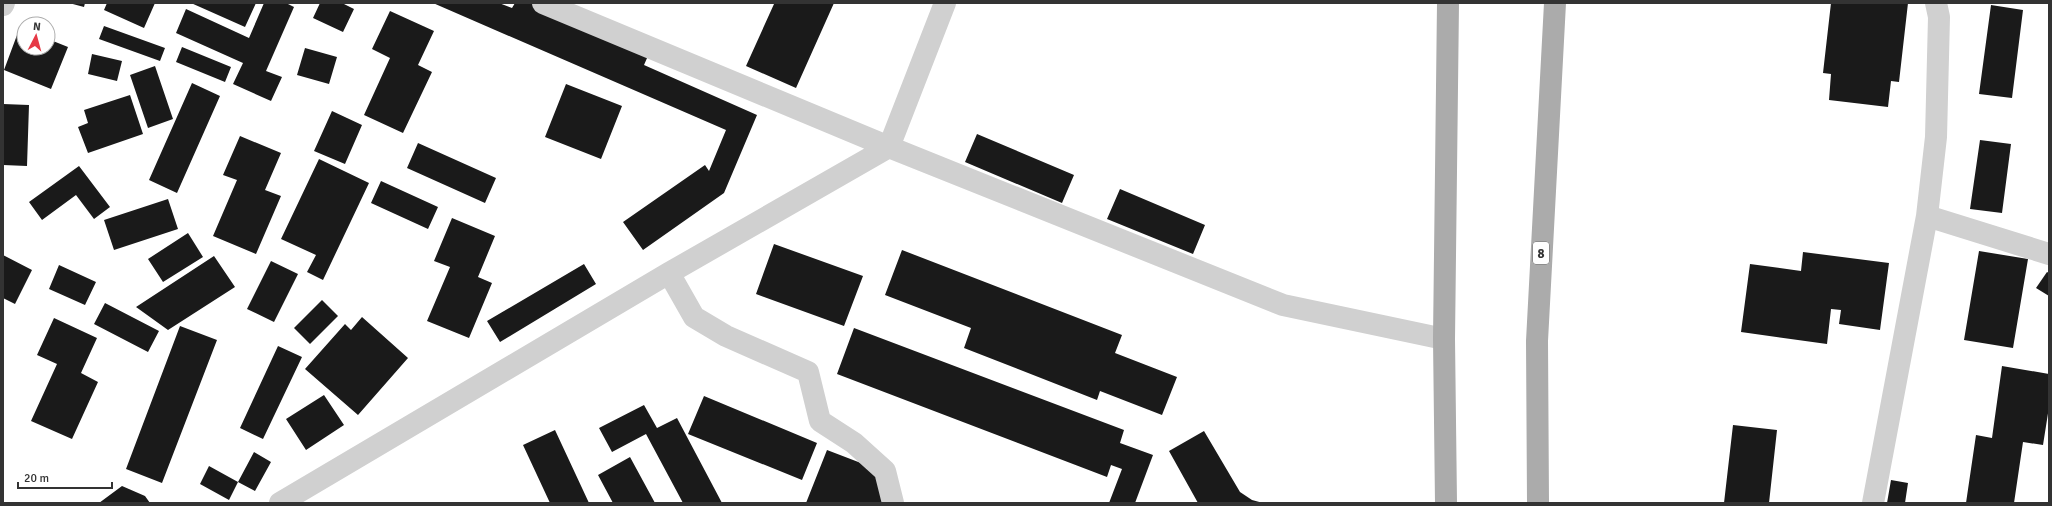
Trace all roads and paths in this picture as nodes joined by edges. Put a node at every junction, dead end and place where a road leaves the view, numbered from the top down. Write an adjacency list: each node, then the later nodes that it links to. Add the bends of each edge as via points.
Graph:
1 (543, 3): 6 (street)
2 (945, 3): 6 (street)
3 (1448, 3): 10 (main road)
4 (1554, 3): 14 (main road, 8, via 1537,340)
5 (1936, 3): 7 (street, via 1939,17 1936,137)
6 (889, 147): 9 (street); 10 (street, via 1283,305)
7 (1927, 216): 8 (street); 15 (street)
8 (2049, 254)
9 (670, 273): 11 (street); 12 (street, via 694,317 726,336 808,372 820,421 854,443 885,471)
10 (1444, 339): 13 (main road)
11 (280, 503)
12 (893, 503)
13 (1446, 503)
14 (1538, 503)
15 (1873, 503)

